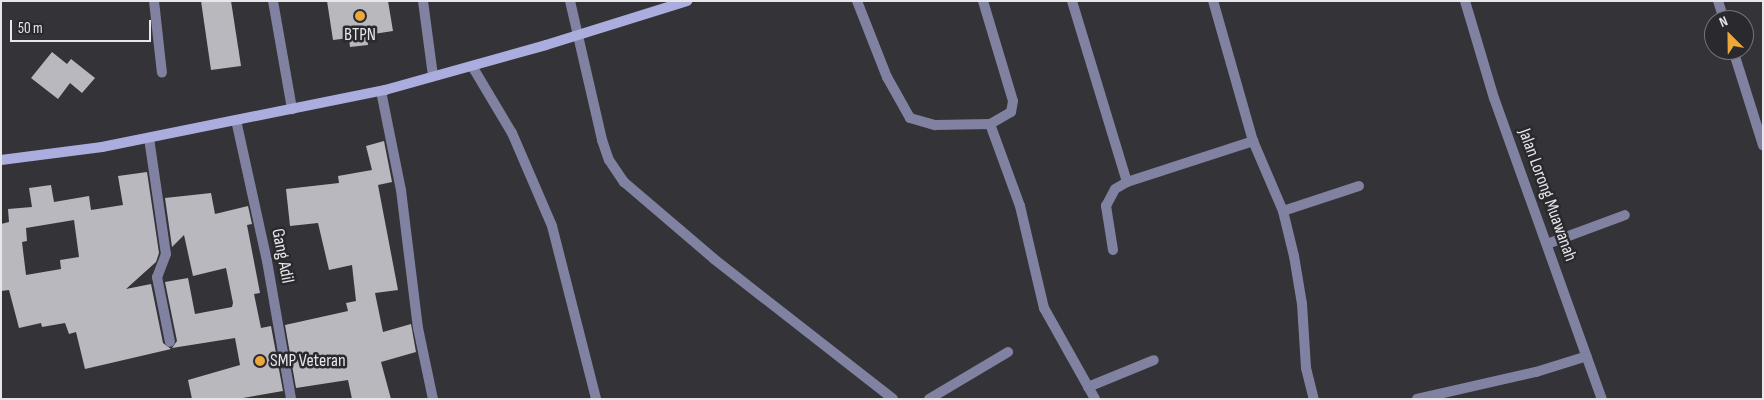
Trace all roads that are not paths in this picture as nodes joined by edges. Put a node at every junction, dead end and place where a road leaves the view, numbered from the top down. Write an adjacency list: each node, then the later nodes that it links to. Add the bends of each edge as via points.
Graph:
1 (154, 1): 14 (street)
2 (273, 1): 17 (street)
3 (423, 1): 15 (street)
4 (570, 1): 11 (street)
5 (687, 1): 11 (main road)
6 (857, 1): 19 (street, via 887,77 910,118 935,125)
7 (983, 1): 19 (street, via 1013,101 1011,112)
8 (1072, 1): 24 (street)
9 (1213, 1): 21 (street)
10 (1465, 1): 28 (street, Jalan Lorong Muawanah, via 1494,98)
11 (577, 36): 13 (main road); 38 (street, via 606,152 624,182 714,259)
12 (1736, 60): 22 (street)
13 (472, 66): 15 (main road); 37 (street, via 512,133 552,226)
14 (162, 73)
15 (433, 76): 16 (main road)
16 (381, 91): 17 (main road); 36 (street, via 401,190 418,328)
17 (292, 109): 18 (main road)
18 (236, 120): 20 (main road); 35 (street, Gang Adil, via 267,261)
19 (990, 124): 34 (street, via 1020,206 1044,308)
20 (149, 138): 23 (main road); 30 (street, via 166,254 157,277)
21 (1253, 141): 24 (street); 26 (street)
22 (1763, 145)
23 (1, 160)
24 (1126, 182): 29 (street, via 1111,192 1107,201 1107,220)
25 (1359, 186): 26 (street)
26 (1283, 211): 41 (street, via 1302,304 1306,368)
27 (1625, 215): 28 (street)
28 (1547, 244): 32 (street, Jalan Lorong Muawanah)
29 (1114, 250)
30 (170, 342)
31 (1008, 352): 39 (street)
32 (1587, 356): 42 (street, via 1536,372); 43 (street, Jalan Lorong Muawanah)
33 (1154, 360): 34 (street)
34 (1088, 387): 40 (street)
35 (291, 399)
36 (434, 399)
37 (596, 399)
38 (893, 399)
39 (929, 399)
40 (1095, 399)
41 (1314, 399)
42 (1417, 399)
43 (1602, 399)

